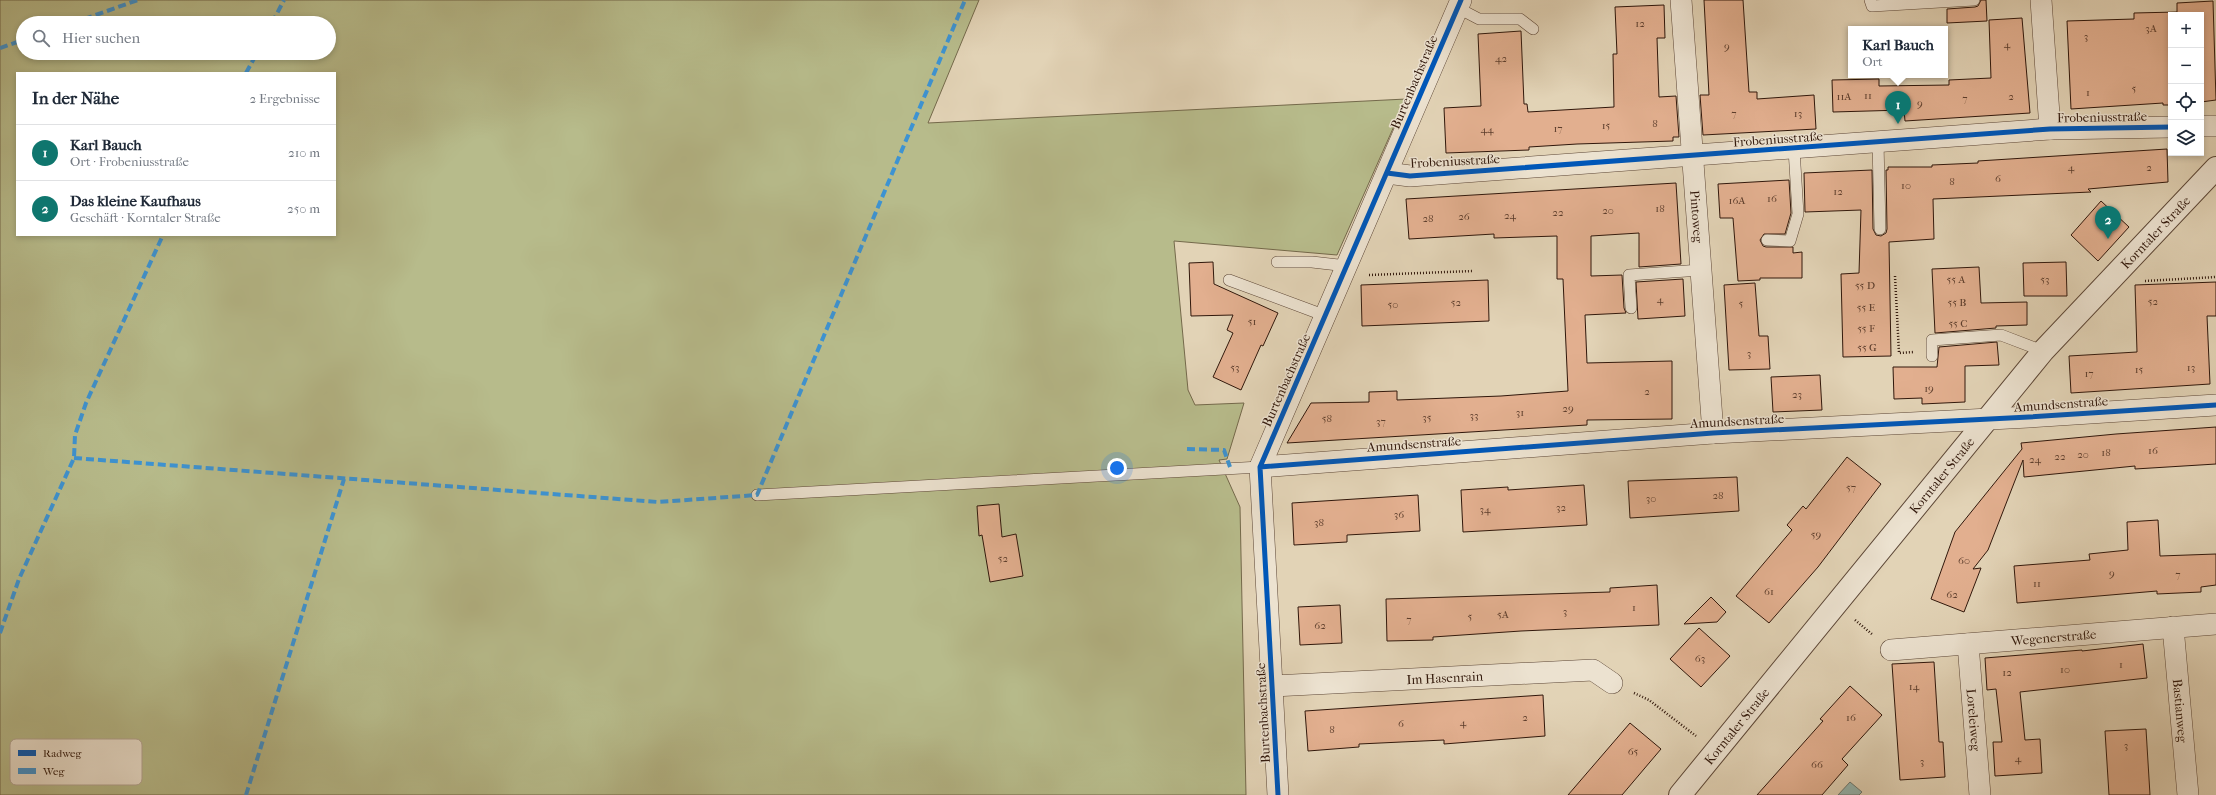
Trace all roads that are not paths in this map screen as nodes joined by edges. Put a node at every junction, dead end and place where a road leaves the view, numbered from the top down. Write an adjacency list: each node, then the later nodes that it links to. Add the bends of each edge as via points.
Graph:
1 (1681, 0): 13 (street, Pintoweg)
2 (1870, 0): 3 (lane, via 1872,6)
3 (1974, 0)
4 (2041, 0): 10 (street)
5 (1459, 4): 6 (lane, via 1479,19 1520,19); 15 (street, Burtenbachstraße)
6 (1533, 29)
7 (2204, 126): 8 (street)
8 (2216, 126)
9 (2168, 127): 10 (street, Frobeniusstraße)
10 (2050, 129): 11 (street, Frobeniusstraße)
11 (1878, 142): 12 (street, Frobeniusstraße); 16 (lane)
12 (1794, 149): 13 (street, Frobeniusstraße); 17 (lane, via 1798,214 1790,241)
13 (1693, 156): 15 (street, Frobeniusstraße, via 1410,176); 20 (street, Pintoweg)
14 (2216, 168): 24 (street, Korntaler Straße)
15 (1387, 173): 19 (street, Burtenbachstraße)
16 (1880, 229)
17 (1767, 240)
18 (1277, 262): 19 (lane)
19 (1347, 266): 23 (street, Burtenbachstraße)
20 (1701, 270): 22 (lane, via 1630,275); 28 (street, Pintoweg)
21 (1230, 280): 23 (lane)
22 (1631, 308)
23 (1326, 316): 29 (street, Burtenbachstraße)
24 (2043, 351): 25 (lane, via 2001,335 1932,340); 27 (street, Korntaler Straße)
25 (1932, 353)
26 (2216, 405): 27 (street, Amundsenstraße)
27 (1988, 419): 28 (street, Amundsenstraße); 38 (street, Korntaler Straße)
28 (1713, 433): 29 (street, Amundsenstraße)
29 (1260, 466): 30 (lane); 36 (street, Burtenbachstraße)
30 (757, 495)
31 (2216, 624): 32 (street, Wegenerstraße)
32 (2173, 627): 33 (street, Wegenerstraße); 40 (street, Bastianweg)
33 (1968, 644): 34 (street, Wegenerstraße); 39 (street, Loreleiweg)
34 (1891, 650)
35 (1612, 683): 36 (street, Im Hasenrain, via 1593,670)
36 (1273, 686): 37 (street, Burtenbachstraße)
37 (1278, 795)
38 (1680, 795)
39 (1980, 795)
40 (2188, 795)

